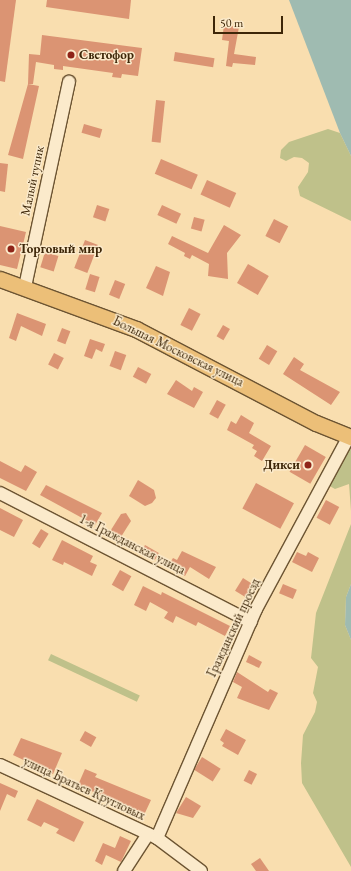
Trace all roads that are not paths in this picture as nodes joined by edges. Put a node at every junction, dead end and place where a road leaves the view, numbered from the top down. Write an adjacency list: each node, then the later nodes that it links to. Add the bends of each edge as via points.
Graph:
1 (69, 82): 3 (street, Малый тупик)
2 (0, 279): 3 (main road, Большая Московская улица)
3 (25, 287): 4 (main road, Большая Московская улица, via 136,329 316,423)
4 (350, 437): 6 (street, Гражданский проезд)
5 (0, 493): 6 (street, 1-я Гражданская улица)
6 (251, 622): 8 (street, Гражданский проезд)
7 (0, 765): 8 (street, улица Братьев Кругловых)
8 (152, 836): 9 (street, Гражданский проезд); 10 (street, улица Братьев Кругловых)
9 (124, 871)
10 (201, 871)

